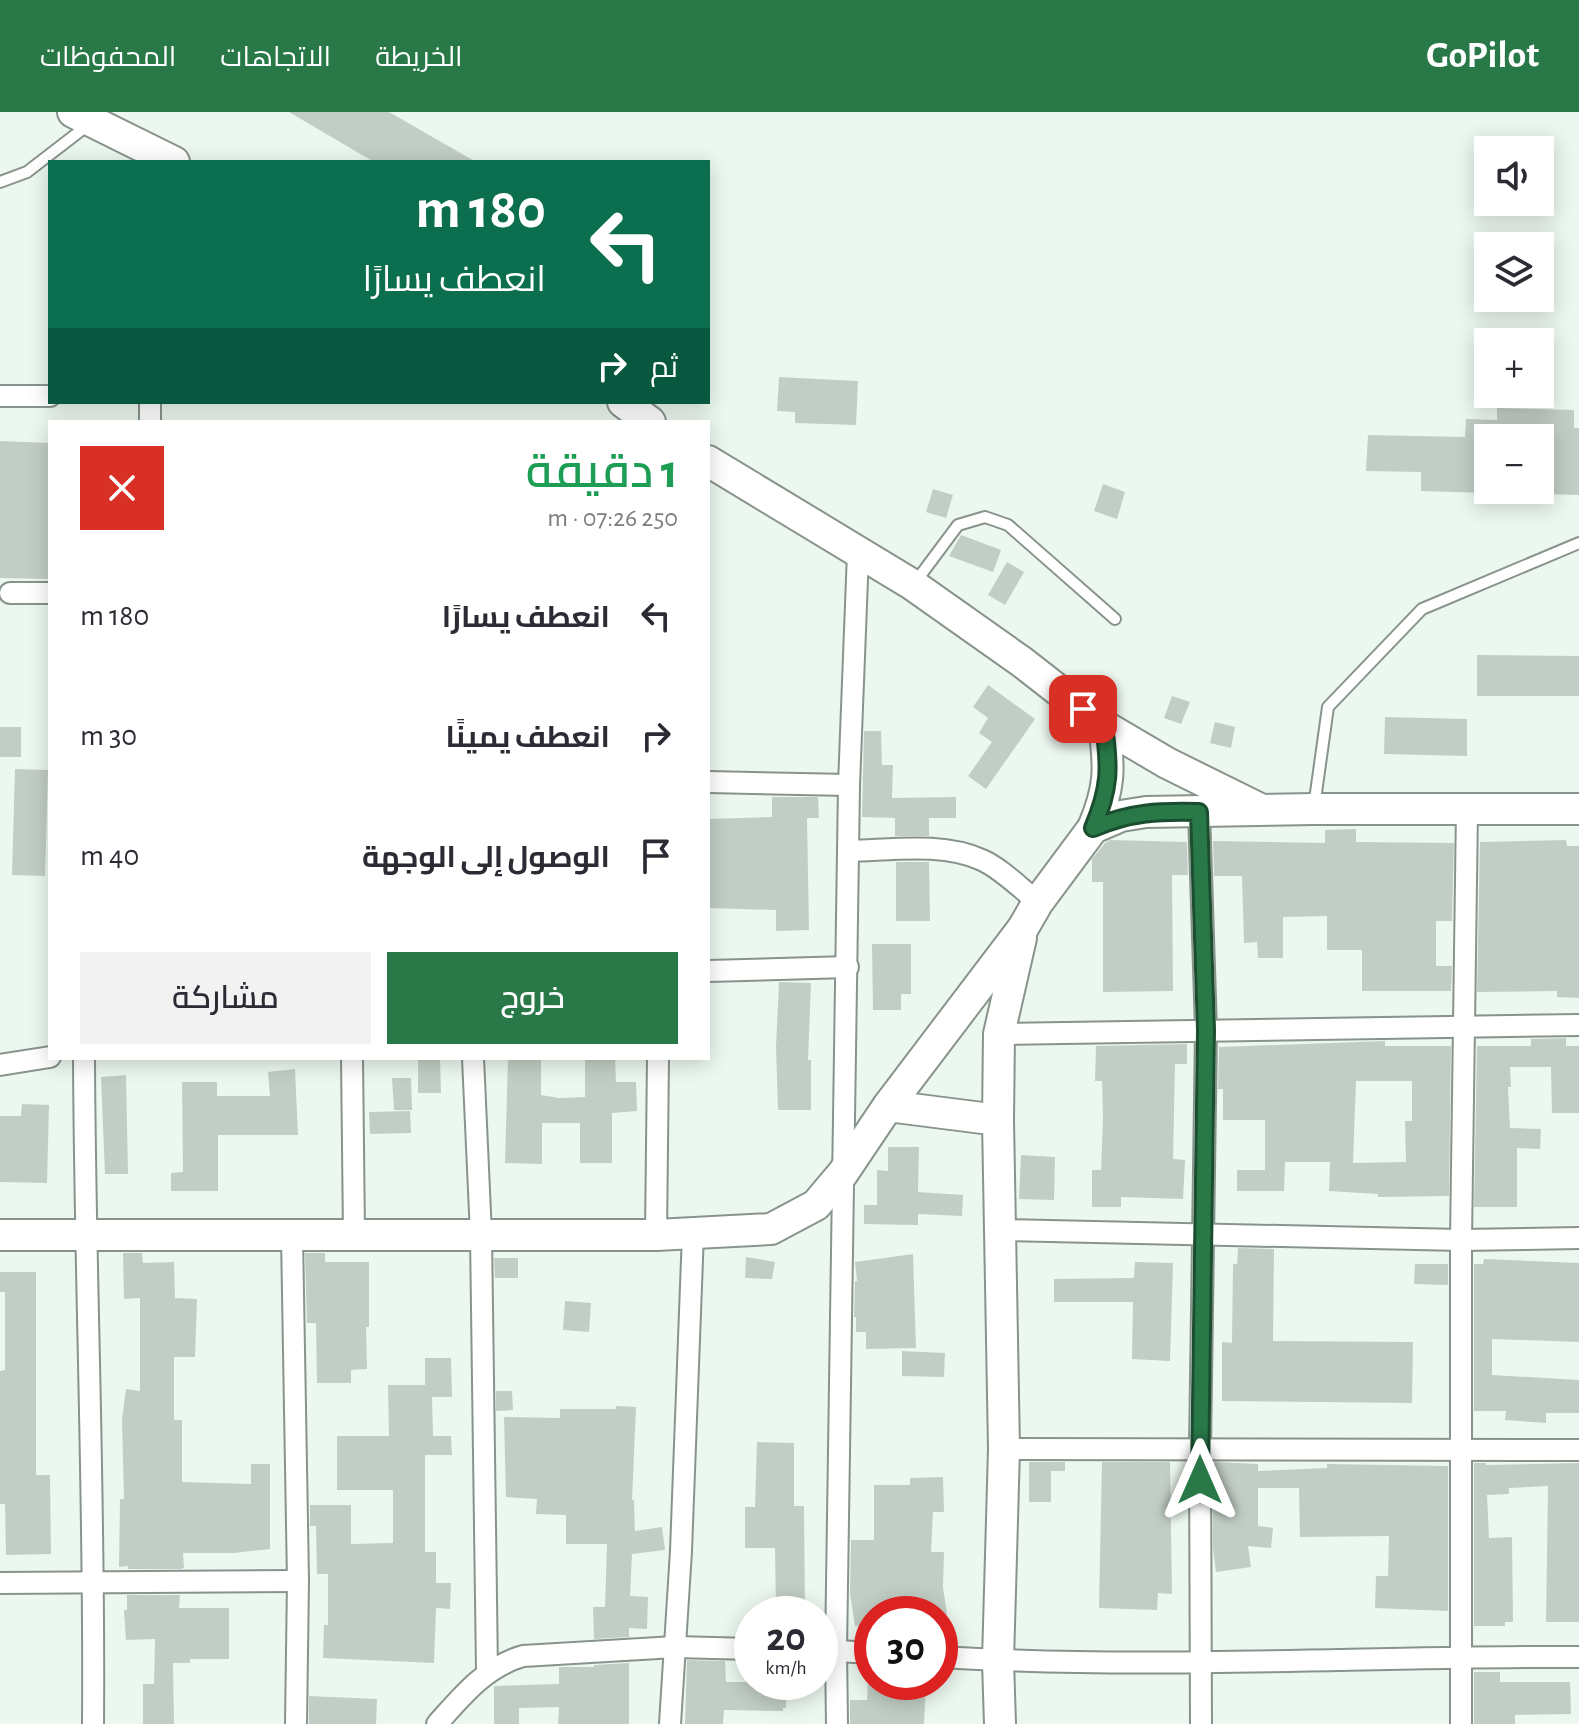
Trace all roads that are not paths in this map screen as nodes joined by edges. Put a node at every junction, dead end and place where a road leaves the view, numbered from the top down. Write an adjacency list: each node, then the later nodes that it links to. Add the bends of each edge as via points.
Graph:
1 (83, 117): 2 (main road); 3 (lane, via 27,172)
2 (170, 160)
3 (0, 182)
4 (0, 396): 5 (street)
5 (48, 396)
6 (626, 404): 7 (main road)
7 (647, 420)
8 (710, 462): 10 (main road)
9 (1579, 543): 18 (lane, via 1422,609 1328,707)
10 (858, 553): 11 (main road); 17 (street)
11 (913, 585): 14 (lane, via 958,525 985,517 1008,525); 15 (main road)
12 (10, 593): 13 (street)
13 (48, 593)
14 (1115, 619)
15 (1104, 726): 21 (main road); 23 (main road, via 1110,765 1105,800)
16 (710, 782): 17 (street)
17 (849, 785): 24 (street)
18 (1314, 809): 19 (main road); 21 (main road)
19 (1467, 809): 20 (main road); 30 (street)
20 (1579, 809)
21 (1261, 810): 22 (main road)
22 (1199, 812): 23 (main road, via 1146,812); 31 (street)
23 (1093, 828): 25 (main road)
24 (850, 851): 25 (street, via 961,853 984,860); 27 (street)
25 (1038, 902): 26 (main road)
26 (1023, 928): 32 (main road); 39 (main road)
27 (848, 967): 28 (street); 41 (street)
28 (710, 971)
29 (1579, 1025): 30 (street)
30 (1466, 1026): 31 (street); 52 (street)
31 (1206, 1030): 32 (street); 49 (street)
32 (999, 1034): 40 (main road)
33 (48, 1057): 38 (street)
34 (84, 1060): 45 (street)
35 (352, 1060): 46 (street)
36 (473, 1060): 47 (street)
37 (658, 1060): 48 (street)
38 (0, 1065)
39 (888, 1106): 40 (main road); 41 (main road)
40 (998, 1120): 42 (main road)
41 (843, 1173): 43 (main road, via 816,1205 771,1229); 60 (street)
42 (1000, 1230): 49 (street); 53 (main road)
43 (693, 1233): 48 (main road); 61 (street)
44 (0, 1235): 45 (main road)
45 (85, 1235): 50 (main road); 58 (street)
46 (354, 1235): 47 (main road); 50 (main road)
47 (481, 1235): 48 (main road); 68 (street)
48 (656, 1235)
49 (1202, 1235): 52 (street); 54 (street)
50 (292, 1236): 57 (street)
51 (1579, 1238): 52 (street)
52 (1461, 1240): 55 (street)
53 (1004, 1449): 54 (street); 66 (main road)
54 (1200, 1450): 55 (street); 67 (street)
55 (1462, 1450): 56 (street); 63 (street)
56 (1579, 1450)
57 (298, 1581): 58 (street); 72 (street)
58 (94, 1582): 59 (street); 71 (street)
59 (0, 1583)
60 (830, 1596)
61 (675, 1647): 62 (street); 68 (street, via 523,1656); 73 (street)
62 (734, 1649)
63 (1460, 1657): 64 (street); 67 (street); 77 (street)
64 (1579, 1657)
65 (958, 1658): 66 (street)
66 (998, 1661): 67 (street); 75 (main road)
67 (1200, 1661): 76 (street)
68 (487, 1672): 70 (street)
69 (834, 1700): 74 (street)
70 (439, 1723)
71 (93, 1724)
72 (296, 1724)
73 (670, 1724)
74 (837, 1724)
75 (1000, 1724)
76 (1201, 1724)
77 (1461, 1724)

